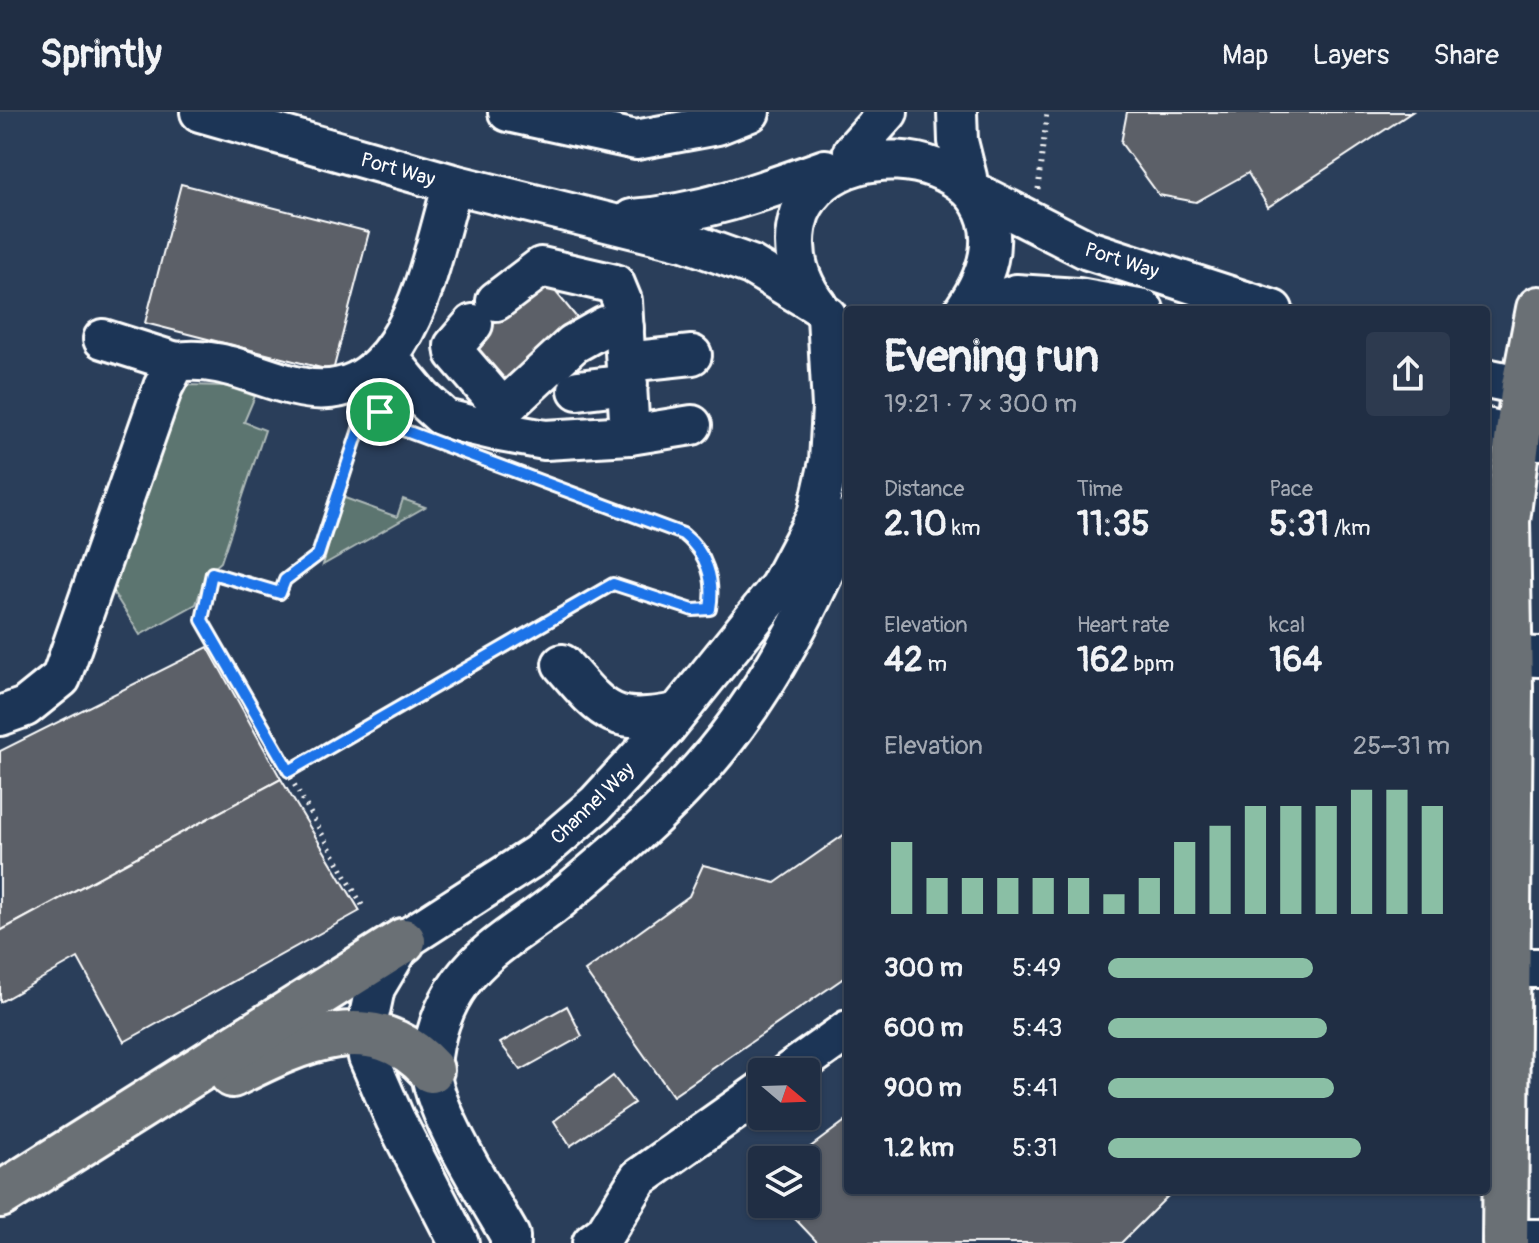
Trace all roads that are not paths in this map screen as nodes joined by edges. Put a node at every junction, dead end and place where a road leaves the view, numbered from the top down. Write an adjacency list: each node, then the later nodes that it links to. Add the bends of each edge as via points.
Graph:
1 (200, 112): 7 (street, Port Way)
2 (508, 112): 3 (street, via 636,140 717,125)
3 (750, 112)
4 (888, 112): 6 (street)
5 (957, 112): 8 (street, via 958,141)
6 (839, 160): 8 (street, Port Way, via 886,143 919,146 946,158); 9 (street, Port Way, via 729,203 673,216); 14 (street, via 805,196 795,228 796,261 807,291)
7 (453, 184): 9 (street, Port Way); 18 (street, via 407,332)
8 (973, 185): 10 (street, via 991,229 990,257); 13 (street, Port Way, via 1035,226 1088,250)
9 (597, 221): 14 (street, Port Way, via 687,242 751,265)
10 (968, 306)
11 (978, 306): 12 (street, Port Way, via 1016,294)
12 (1122, 306)
13 (1261, 306)
14 (831, 317): 31 (street, Channel Way, via 829,462 817,515 779,587)
15 (1538, 318): 21 (highway)
16 (103, 339): 20 (street)
17 (692, 355): 19 (street)
18 (389, 358): 20 (street, via 351,385 320,390 217,361); 24 (street, via 445,419 545,440)
19 (626, 358): 19 (street, via 605,326 573,344 503,409 454,346 485,312 541,267 615,284 622,301); 22 (street); 24 (street)
20 (176, 362): 32 (street, via 61,678 25,707)
21 (1516, 384): 25 (highway)
22 (578, 390)
23 (692, 425): 24 (street)
24 (630, 435)
25 (1514, 435): 28 (highway, via 1507,521)
26 (844, 540): 27 (street)
27 (840, 562): 41 (street, via 718,749 666,807 556,903 498,944 461,981 441,1021)
28 (1511, 656): 33 (highway)
29 (562, 664): 30 (street)
30 (609, 713): 31 (street, via 638,720); 34 (street, via 616,753)
31 (676, 713): 34 (street, Channel Way)
32 (0, 716)
33 (1524, 727): 35 (highway)
34 (612, 787): 36 (street, Channel Way, via 538,854)
35 (1497, 915): 37 (highway)
36 (403, 941): 39 (street, Channel Way, via 375,988); 43 (highway)
37 (1523, 968): 44 (highway)
38 (844, 1033): 40 (street)
39 (365, 1035): 41 (highway, via 408,1050); 43 (highway, via 303,1041); 45 (street, Channel Way, via 375,1077)
40 (809, 1058)
41 (431, 1070): 46 (street, via 450,1126)
42 (748, 1101): 47 (street, via 639,1178 605,1233)
43 (9, 1188)
44 (1517, 1240)
45 (459, 1243)
46 (510, 1243)
47 (592, 1243)

